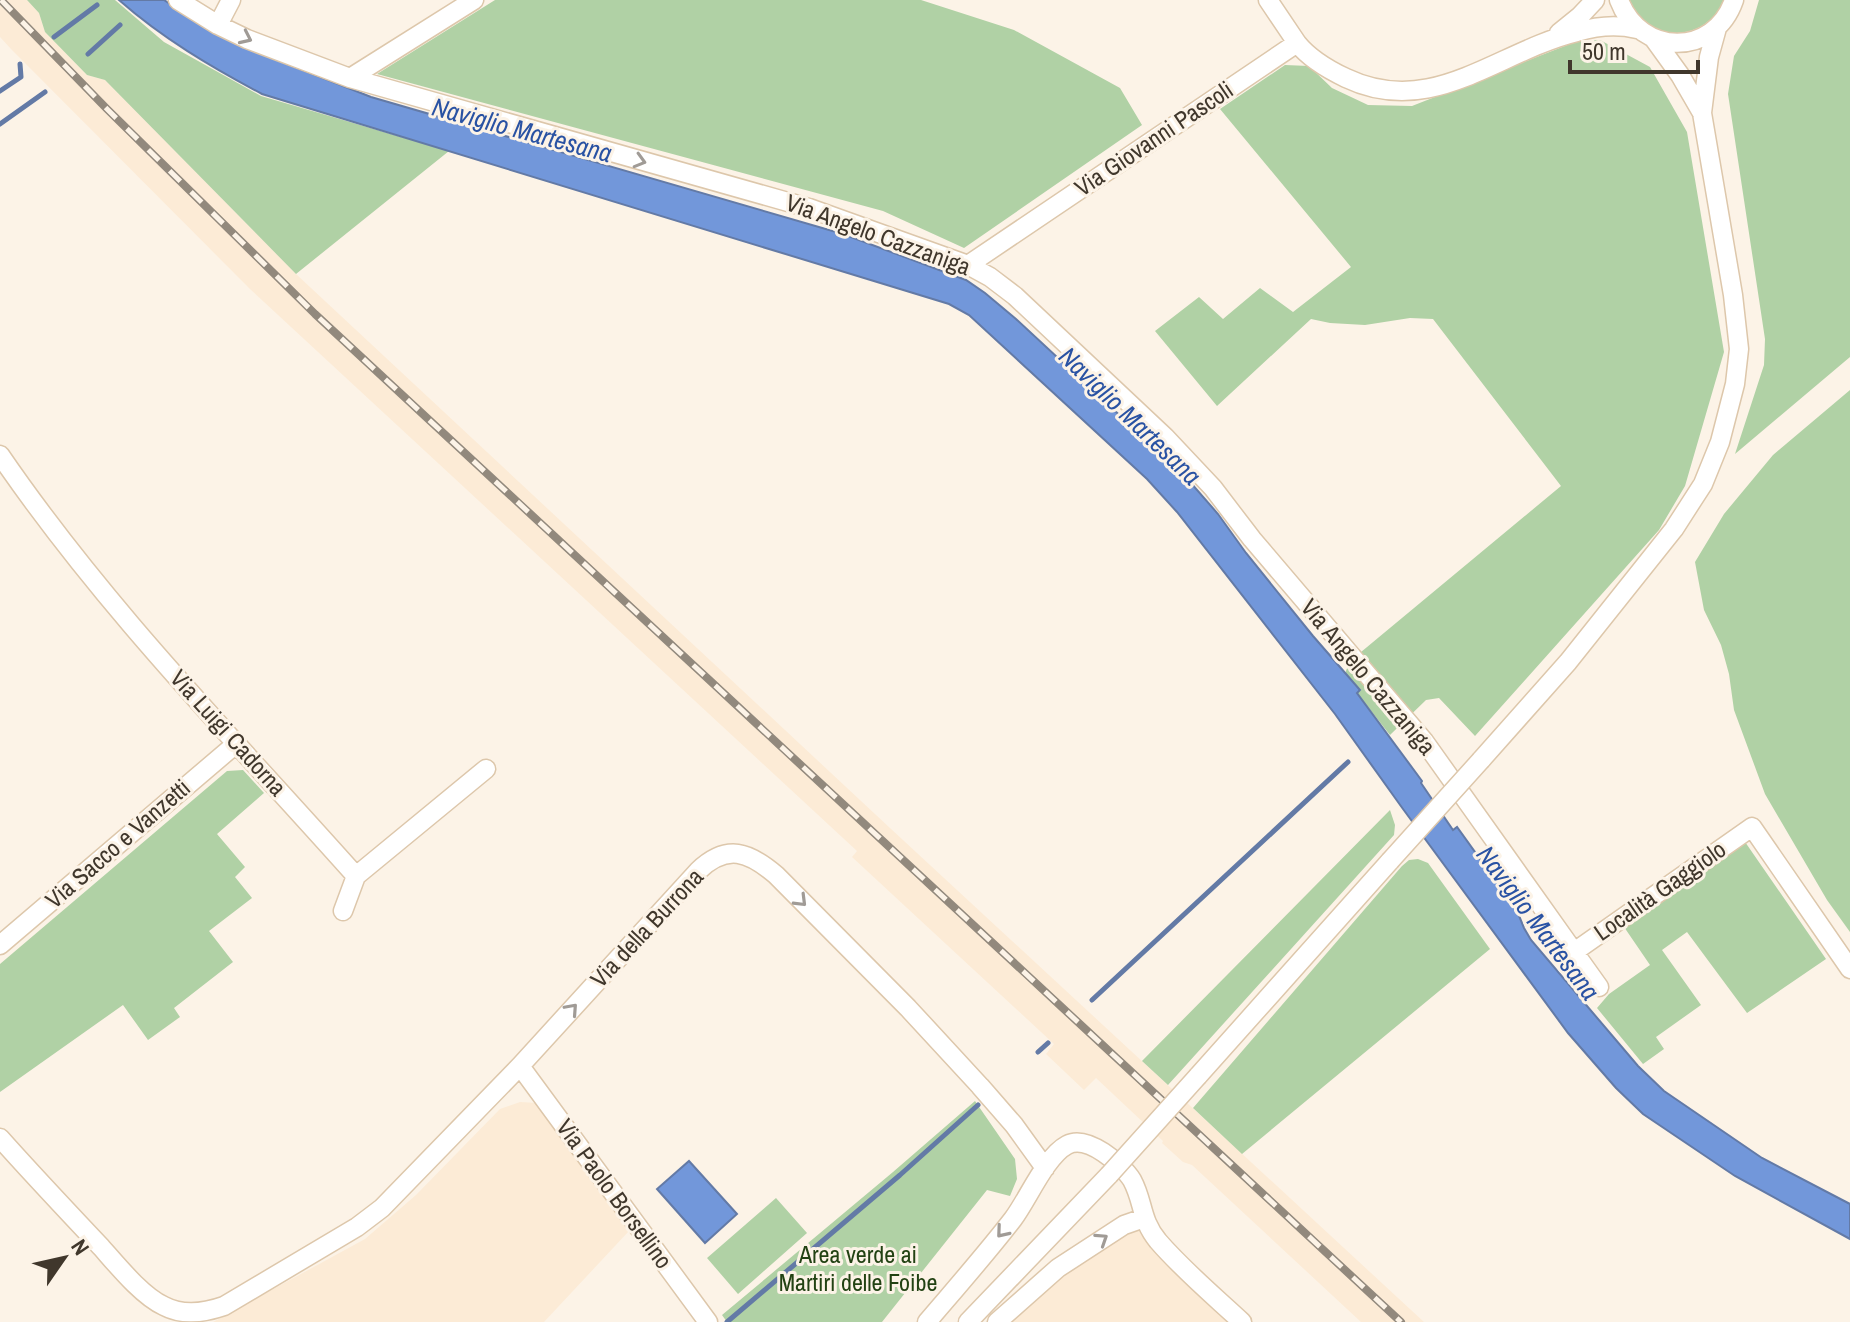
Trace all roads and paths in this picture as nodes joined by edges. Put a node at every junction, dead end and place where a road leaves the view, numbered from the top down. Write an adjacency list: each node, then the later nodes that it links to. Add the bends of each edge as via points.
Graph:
1 (178, 0): 8 (street, Via Angelo Cazzaniga)
2 (231, 0): 8 (street)
3 (474, 0): 14 (street)
4 (1268, 0): 13 (street)
5 (1595, 0): 11 (street)
6 (1619, 0): 10 (street)
7 (1734, 0): 9 (street)
8 (218, 25): 14 (street, Via Angelo Cazzaniga, one-way to 14)
9 (1717, 28): 12 (street, via 1687,42); 15 (street)
10 (1637, 29): 11 (street, via 1607,26); 12 (street)
11 (1554, 38): 13 (street, via 1441,87 1405,92 1350,80)
12 (1654, 39): 15 (street)
13 (1297, 43): 16 (street, Via Giovanni Pascoli)
14 (350, 78): 16 (street, Via Angelo Cazzaniga, one-way to 16, via 809,208)
15 (1702, 113): 37 (street, bridge, via 1739,349 1720,442 1703,484 1674,529 1568,662 1109,1175)
16 (968, 265): 19 (street, Via Angelo Cazzaniga, via 1015,296 1189,462)
17 (0, 455): 18 (street, Via Luigi Cadorna, via 112,604)
18 (237, 743): 21 (street, Via Luigi Cadorna); 23 (street, Via Sacco e Vanzetti)
19 (1443, 766): 24 (street, Località Gaggiolo)
20 (486, 769): 21 (street)
21 (356, 876): 22 (street)
22 (343, 911)
23 (0, 945)
24 (1574, 952): 25 (street, Località Gaggiolo, via 1752,827); 26 (street)
25 (1850, 969)
26 (1599, 987)
27 (520, 1066): 29 (street, Via della Burrona, one-way to 29, via 698,871 712,859 741,853 768,869 908,1008 1008,1117); 32 (street, Via della Burrona, via 378,1212); 35 (street, Via Paolo Borsellino)
28 (0, 1138): 31 (street, Via della Burrona)
29 (1045, 1168): 30 (street, via 1068,1144 1093,1146 1131,1179); 36 (street, one-way to 36, via 1013,1220)
30 (1144, 1218): 38 (street, one-way to 30, via 1058,1268 1124,1225); 39 (street, via 1162,1245)
31 (159, 1303): 32 (street, Via della Burrona, via 197,1312); 33 (street, Via della Burrona)
32 (231, 1303): 34 (street, Via della Burrona)
33 (166, 1322)
34 (201, 1322)
35 (708, 1322)
36 (927, 1322)
37 (968, 1322)
38 (997, 1322)
39 (1242, 1322)

